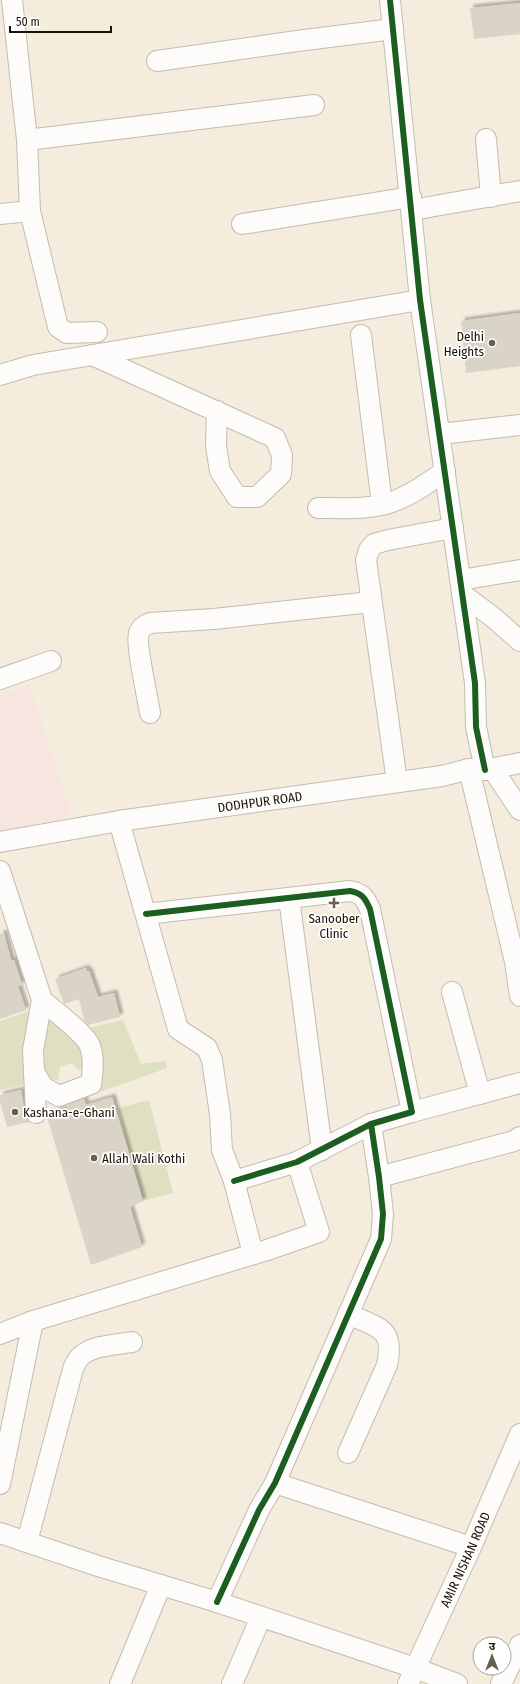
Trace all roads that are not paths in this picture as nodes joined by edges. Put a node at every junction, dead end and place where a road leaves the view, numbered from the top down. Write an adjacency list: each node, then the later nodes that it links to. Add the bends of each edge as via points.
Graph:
1 (12, 0): 7 (street)
2 (390, 0): 3 (street)
3 (393, 29): 4 (street); 10 (street)
4 (157, 61)
5 (314, 105): 7 (street)
6 (486, 139): 9 (street)
7 (27, 140): 11 (street)
8 (520, 191): 9 (street)
9 (491, 197): 10 (street)
10 (412, 204): 13 (street); 14 (street)
11 (30, 210): 12 (street); 15 (street, via 58,327 66,333)
12 (0, 214)
13 (242, 224)
14 (420, 300): 17 (street); 21 (street)
15 (97, 332)
16 (361, 335): 23 (street)
17 (92, 355): 18 (street, via 33,365); 19 (street)
18 (0, 376)
19 (217, 412)
20 (520, 425): 21 (street)
21 (440, 434): 22 (street)
22 (445, 471): 23 (street, via 417,490 391,503); 25 (street)
23 (382, 504): 24 (street)
24 (318, 508)
25 (453, 528): 27 (street); 28 (street, via 374,544 366,560)
26 (520, 570): 27 (street)
27 (462, 587): 29 (street); 34 (street, via 475,683 476,727)
28 (371, 602): 32 (street, via 214,619 150,623 143,626 138,634 138,645); 35 (street)
29 (520, 641)
30 (51, 661): 31 (street)
31 (0, 679)
32 (150, 713)
33 (520, 763): 34 (street, DODHPUR ROAD)
34 (482, 769): 35 (street, DODHPUR ROAD); 36 (street); 43 (street)
35 (397, 782): 37 (street, DODHPUR ROAD)
36 (520, 810)
37 (119, 821): 38 (street, DODHPUR ROAD); 41 (street)
38 (0, 842)
39 (0, 871): 44 (street)
40 (289, 898): 41 (street); 48 (street, via 350,891 358,892 364,897 370,909); 52 (street)
41 (146, 914): 55 (street, via 178,1029 207,1048 212,1060 222,1150)
42 (452, 992): 47 (street)
43 (520, 996)
44 (42, 1000): 45 (street, via 33,1050); 45 (street, via 83,1036 90,1046 93,1074 91,1084 59,1096 43,1087)
45 (34, 1072): 49 (street)
46 (520, 1083): 47 (street)
47 (480, 1094): 48 (street)
48 (412, 1112): 50 (street)
49 (36, 1113)
50 (371, 1124): 52 (street); 54 (street)
51 (520, 1137): 54 (street, via 514,1141)
52 (322, 1150): 53 (street)
53 (297, 1162): 55 (street); 56 (street, via 319,1232)
54 (379, 1178): 57 (street, via 383,1214 381,1239)
55 (234, 1182): 56 (street)
56 (253, 1254): 58 (street)
57 (348, 1314): 62 (street, via 381,1330 388,1336 390,1350 387,1365); 63 (street)
58 (33, 1321): 59 (street); 64 (street)
59 (0, 1334)
60 (132, 1342): 66 (street, via 101,1347 79,1357 73,1369)
61 (520, 1434): 67 (street, AMIR NISHAN ROAD)
62 (348, 1453)
63 (275, 1483): 67 (street); 69 (street, via 259,1510)
64 (0, 1484)
65 (0, 1533): 66 (street)
66 (27, 1542): 68 (street)
67 (471, 1547): 72 (street, AMIR NISHAN ROAD)
68 (161, 1585): 69 (street); 73 (street)
69 (218, 1602): 70 (street)
70 (261, 1617): 72 (street); 74 (street)
71 (520, 1645): 76 (street)
72 (411, 1676): 75 (street)
73 (120, 1684)
74 (232, 1684)
75 (457, 1684)
76 (501, 1684)

